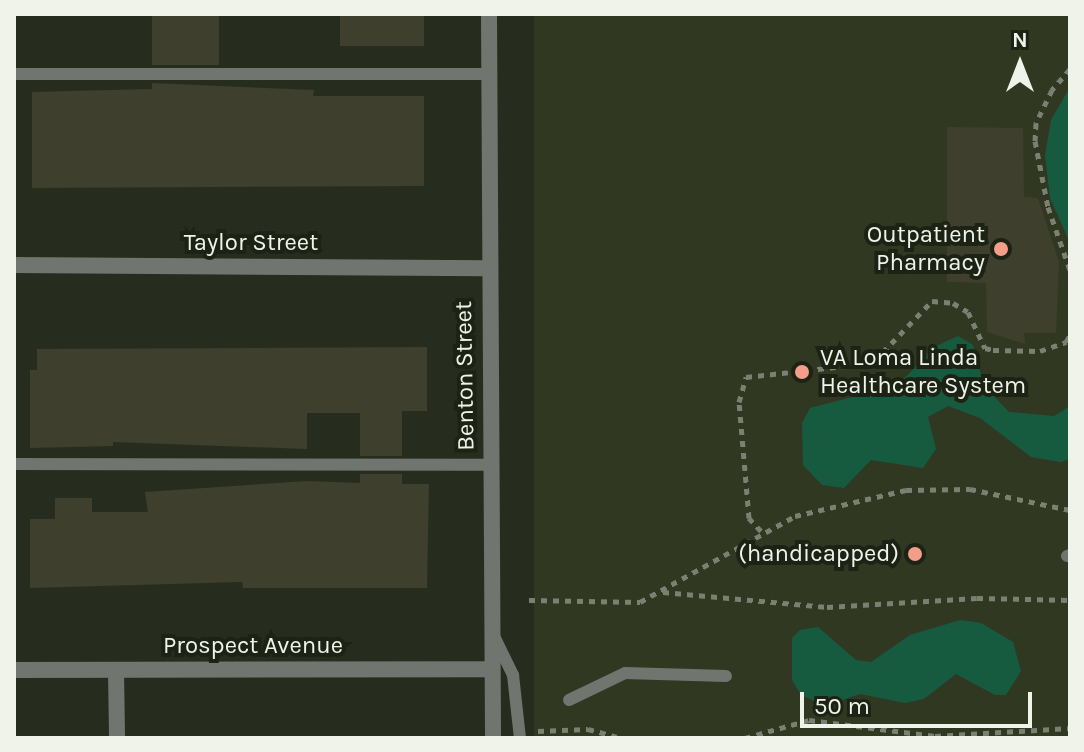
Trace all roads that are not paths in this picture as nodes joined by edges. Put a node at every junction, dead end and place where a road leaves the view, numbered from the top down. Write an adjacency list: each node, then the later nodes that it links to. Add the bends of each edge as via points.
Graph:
1 (489, 14): 3 (street, Benton Street)
2 (14, 74): 3 (lane)
3 (489, 74): 5 (street, Benton Street)
4 (14, 265): 5 (street, Taylor Street)
5 (488, 268): 7 (street, Benton Street)
6 (14, 464): 7 (lane)
7 (489, 465): 8 (street, Benton Street)
8 (491, 630): 9 (street, Benton Street); 14 (lane, via 513,675)
9 (492, 669): 11 (street, Prospect Avenue); 16 (street, Benton Street)
10 (14, 670): 11 (street, Prospect Avenue)
11 (116, 671): 15 (street)
12 (726, 676): 13 (lane, via 625,673)
13 (569, 700)
14 (524, 735)
15 (117, 738)
16 (493, 738)

